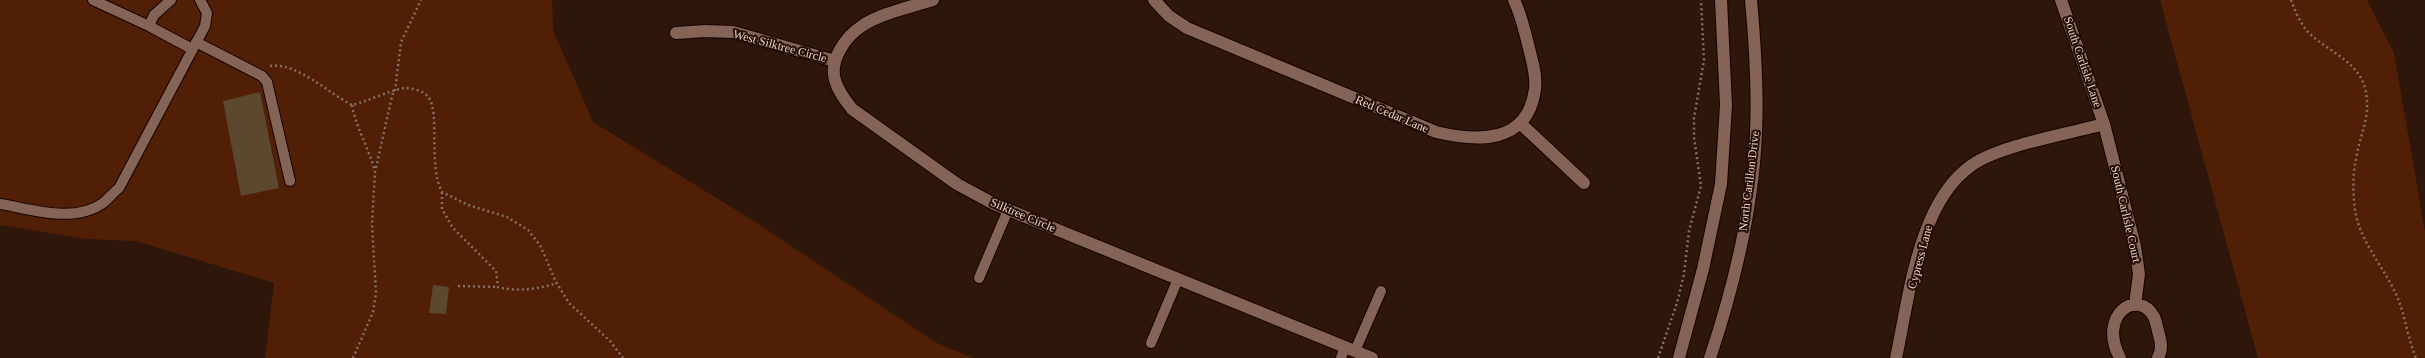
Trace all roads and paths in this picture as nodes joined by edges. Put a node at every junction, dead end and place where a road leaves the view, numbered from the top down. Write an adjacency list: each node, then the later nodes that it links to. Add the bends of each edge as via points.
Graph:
1 (92, 0): 13 (lane)
2 (171, 0): 13 (lane, via 154,15)
3 (200, 0): 15 (lane, via 207,13 205,26)
4 (421, 0): 18 (path, via 401,42)
5 (933, 0): 16 (street, Silktree Circle, via 862,25 849,37)
6 (1154, 0): 20 (street, Red Cedar Lane, via 1169,16 1187,28 1436,132 1463,139 1491,137 1508,132)
7 (1514, 0): 20 (street, via 1534,69 1535,89)
8 (1701, 0): 40 (path, via 1704,60 1694,118 1701,186 1690,231 1684,274)
9 (1721, 0): 41 (street, via 1726,105 1721,184 1703,268)
10 (1751, 0): 42 (street, North Carillon Drive, via 1756,133 1746,222 1727,307)
11 (2061, 0): 21 (street, South Carlisle Lane)
12 (2291, 0): 46 (path, via 2296,15 2308,31 2359,72 2365,89 2367,108 2365,128 2356,158 2354,203 2369,250 2396,293 2408,340)
13 (149, 26): 15 (lane)
14 (676, 33): 16 (street, West Silktree Circle, via 733,32)
15 (194, 46): 17 (lane); 26 (lane, via 119,188 102,204 85,212 55,214)
16 (835, 61): 27 (street, Silktree Circle, via 834,79 840,94 852,108 957,184)
17 (247, 68): 19 (path, via 279,64 294,69); 23 (lane, via 262,76 267,82)
18 (394, 92): 19 (path); 22 (path); 25 (path, via 404,88 418,90 429,98 433,111 434,166)
19 (352, 105): 22 (path)
20 (1521, 124): 24 (street)
21 (2104, 124): 34 (street, South Carlisle Court, via 2135,246 2139,274); 43 (street, Cypress Lane, via 2003,151 1972,165 1948,187 1932,215 1921,243)
22 (374, 172): 37 (path, via 372,224 376,293 373,312)
23 (290, 181)
24 (1584, 183)
25 (442, 192): 30 (path, via 468,205 507,217 528,230 540,245); 32 (path, via 442,209 453,228 496,271)
26 (0, 204)
27 (1008, 210): 28 (lane); 29 (street, Silktree Circle)
28 (979, 278)
29 (1178, 279): 35 (lane); 36 (street, Silktree Circle)
30 (557, 283): 32 (path, via 547,287); 38 (path, via 569,303 610,341)
31 (458, 286): 32 (path)
32 (499, 287)
33 (1382, 290): 36 (lane)
34 (2136, 305): 44 (street, via 2122,309 2113,321 2112,328); 45 (street, via 2149,311 2154,317 2162,343)
35 (1151, 343)
36 (1347, 352): 39 (street, Silktree Circle)
37 (353, 358)
38 (623, 358)
39 (1372, 358)
40 (1658, 358)
41 (1679, 358)
42 (1710, 358)
43 (1896, 358)
44 (2120, 358)
45 (2159, 358)
46 (2416, 358)

